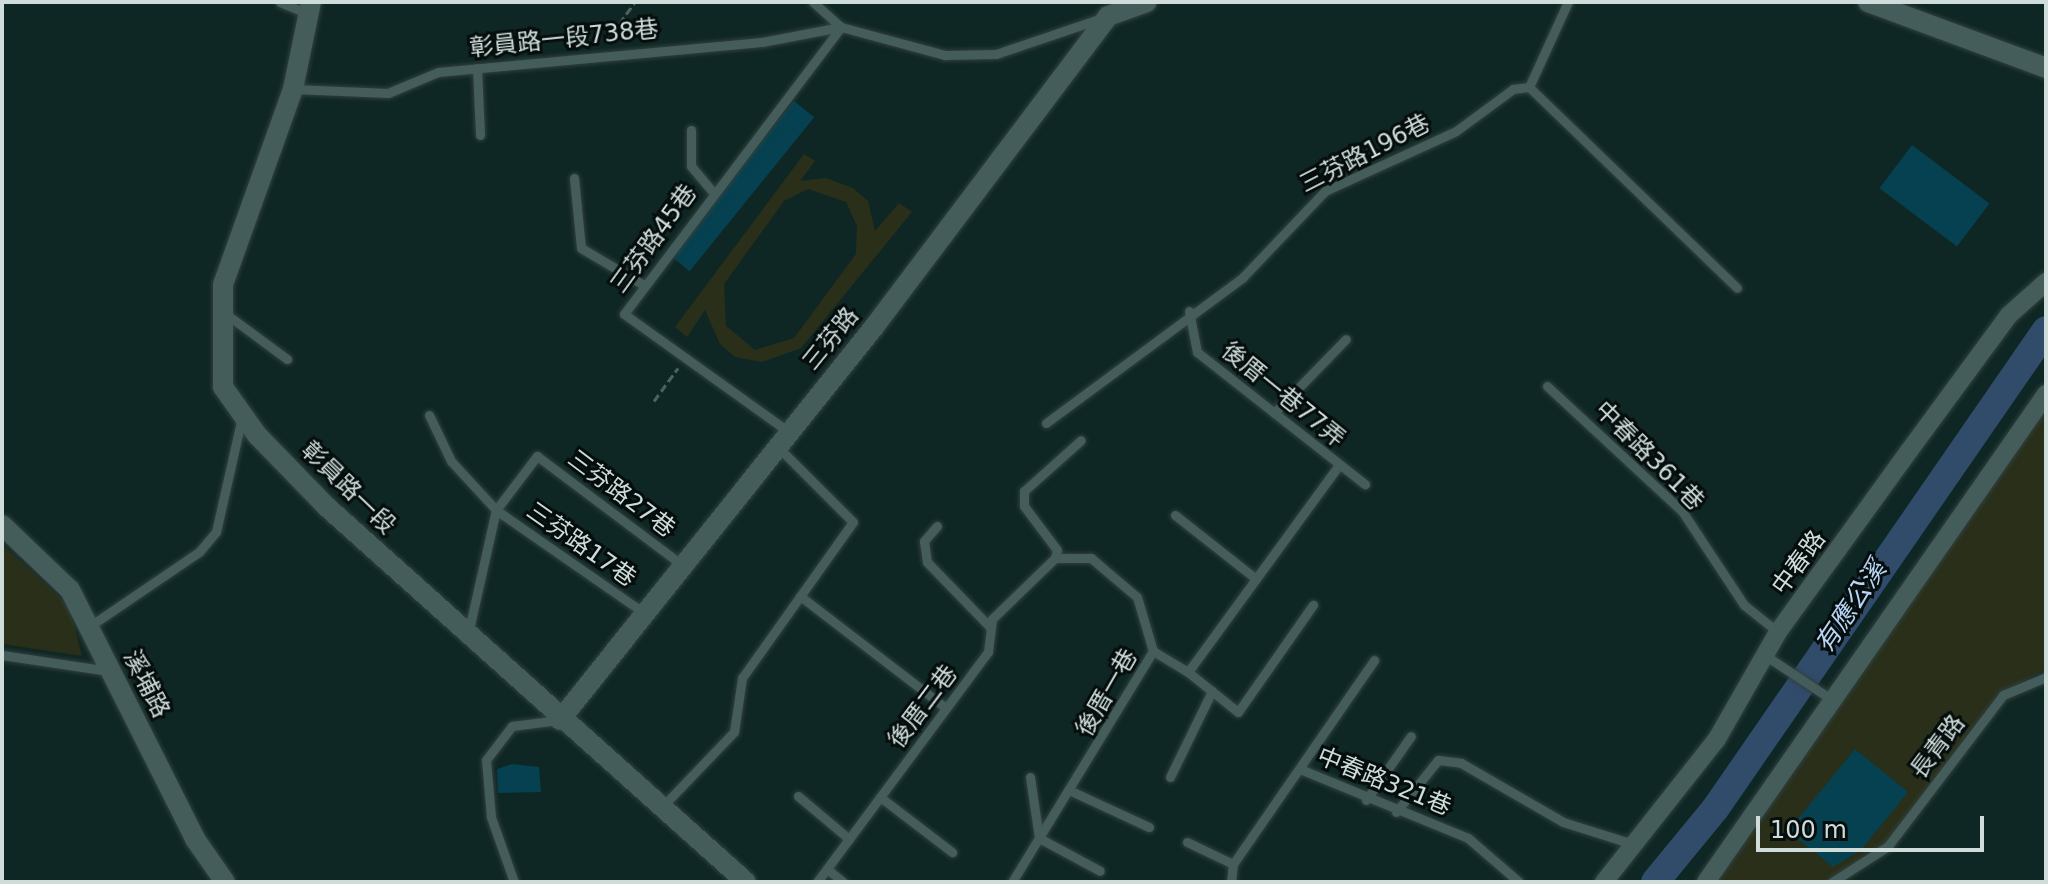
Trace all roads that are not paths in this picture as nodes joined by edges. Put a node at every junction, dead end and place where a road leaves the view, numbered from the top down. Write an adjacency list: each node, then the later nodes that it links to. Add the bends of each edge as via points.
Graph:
1 (280, 2): 6 (lane)
2 (813, 2): 8 (lane)
3 (1147, 2): 7 (street)
4 (1568, 2): 11 (lane)
5 (1868, 2): 10 (street)
6 (310, 8): 12 (street, 彰員路一段)
7 (1108, 16): 8 (lane, via 996,54 945,55); 30 (street, 三芬路)
8 (841, 27): 9 (lane, 彰員路一段738巷, via 762,42); 16 (lane, 三芬路45巷)
9 (477, 68): 12 (lane, 彰員路一段738巷, via 438,72 388,93); 14 (lane)
10 (2046, 68)
11 (1529, 87): 19 (lane); 21 (lane, 三芬路196巷, via 1513,89 1456,131 1325,191 1243,277)
12 (293, 89): 20 (street, 彰員路一段, via 238,234)
13 (691, 130): 16 (lane, via 691,166)
14 (480, 135)
15 (574, 178): 18 (lane, via 581,248)
16 (713, 192): 18 (lane, 三芬路45巷)
17 (2046, 282): 46 (street, 中春路, via 2009,315)
18 (642, 284): 30 (lane, 三芬路45巷, via 624,314)
19 (1737, 288)
20 (220, 309): 23 (lane); 28 (street, 彰員路一段, via 223,387)
21 (1189, 311): 26 (lane, 後厝一巷77弄, via 1197,352); 29 (lane, 三芬路196巷)
22 (1346, 339): 26 (lane)
23 (287, 359)
24 (1547, 386): 46 (lane, 中春路361巷, via 1682,511 1744,605)
25 (2046, 394): 56 (street)
26 (1274, 413): 32 (lane, 後厝一巷77弄)
27 (429, 415): 34 (lane, 三芬路17巷, via 451,461)
28 (242, 417): 44 (lane, via 216,532 188,560); 47 (street, 彰員路一段, via 327,507)
29 (1046, 423)
30 (783, 439): 39 (street, 三芬路); 41 (lane, 三芬路45巷, via 853,522)
31 (1081, 440): 38 (lane, via 1024,491 1024,506 1057,550)
32 (1339, 465): 33 (lane, 後厝一巷77弄); 40 (lane)
33 (1365, 484)
34 (496, 510): 39 (lane, 三芬路27巷, via 537,456); 43 (lane, 三芬路17巷); 47 (lane)
35 (1175, 515): 40 (lane)
36 (2, 525): 44 (street, 溪埔路, via 70,590)
37 (937, 526): 45 (lane, via 924,541 927,562)
38 (1055, 558): 45 (lane, 後厝二巷); 48 (lane, via 1091,558 1137,597)
39 (682, 565): 43 (street, 三芬路)
40 (1256, 579): 53 (lane)
41 (800, 596): 57 (lane); 67 (lane, via 742,678 734,732)
42 (1313, 605): 55 (lane, 後厝一巷, via 1250,705 1238,712)
43 (643, 612): 58 (street, 三芬路)
44 (90, 626): 52 (street, 溪埔路)
45 (991, 628): 57 (lane, 後厝二巷, via 988,652)
46 (1778, 632): 50 (street, 中春路)
47 (468, 634): 58 (street, 彰員路一段)
48 (1153, 651): 53 (lane, 後厝一巷); 63 (lane, 後厝一巷)
49 (2, 655): 52 (lane)
50 (1766, 656): 56 (lane); 73 (street, 中春路, via 1717,739)
51 (1374, 660): 60 (lane, 中春路321巷)
52 (109, 671): 78 (street, 溪埔路, via 195,839)
53 (1188, 672): 55 (lane, 後厝一巷)
54 (2046, 677): 88 (lane, 長青路, via 2003,695 1888,846)
55 (1212, 691): 62 (lane)
56 (1831, 699): 87 (street)
57 (946, 708): 65 (lane, 後厝二巷)
58 (560, 720): 67 (street, 彰員路一段); 79 (lane, via 512,726 486,760 491,817)
59 (1411, 736): 66 (lane)
60 (1300, 769): 66 (lane, 中春路321巷); 75 (lane)
61 (1030, 777): 70 (lane)
62 (1170, 777)
63 (1071, 791): 69 (lane); 70 (lane, 後厝一巷)
64 (798, 796): 71 (lane)
65 (880, 797): 71 (lane, 後厝二巷); 74 (lane)
66 (1366, 800): 68 (lane, 中春路321巷)
67 (661, 808): 80 (street, 彰員路一段)
68 (1396, 812): 73 (lane, via 1438,760 1461,763 1563,822); 85 (lane, 中春路321巷, via 1468,838)
69 (1149, 827)
70 (1039, 838): 77 (lane); 83 (lane, 後厝一巷)
71 (849, 839): 76 (lane, 後厝二巷)
72 (1187, 842): 75 (lane)
73 (1636, 845): 86 (street, 中春路)
74 (952, 852)
75 (1233, 864): 84 (lane)
76 (827, 869): 81 (lane, 後厝二巷); 82 (lane)
77 (1100, 871)
78 (225, 882)
79 (514, 882)
80 (746, 882)
81 (817, 882)
82 (843, 882)
83 (1012, 882)
84 (1231, 882)
85 (1519, 882)
86 (1604, 882)
87 (1706, 882)
88 (1832, 882)

